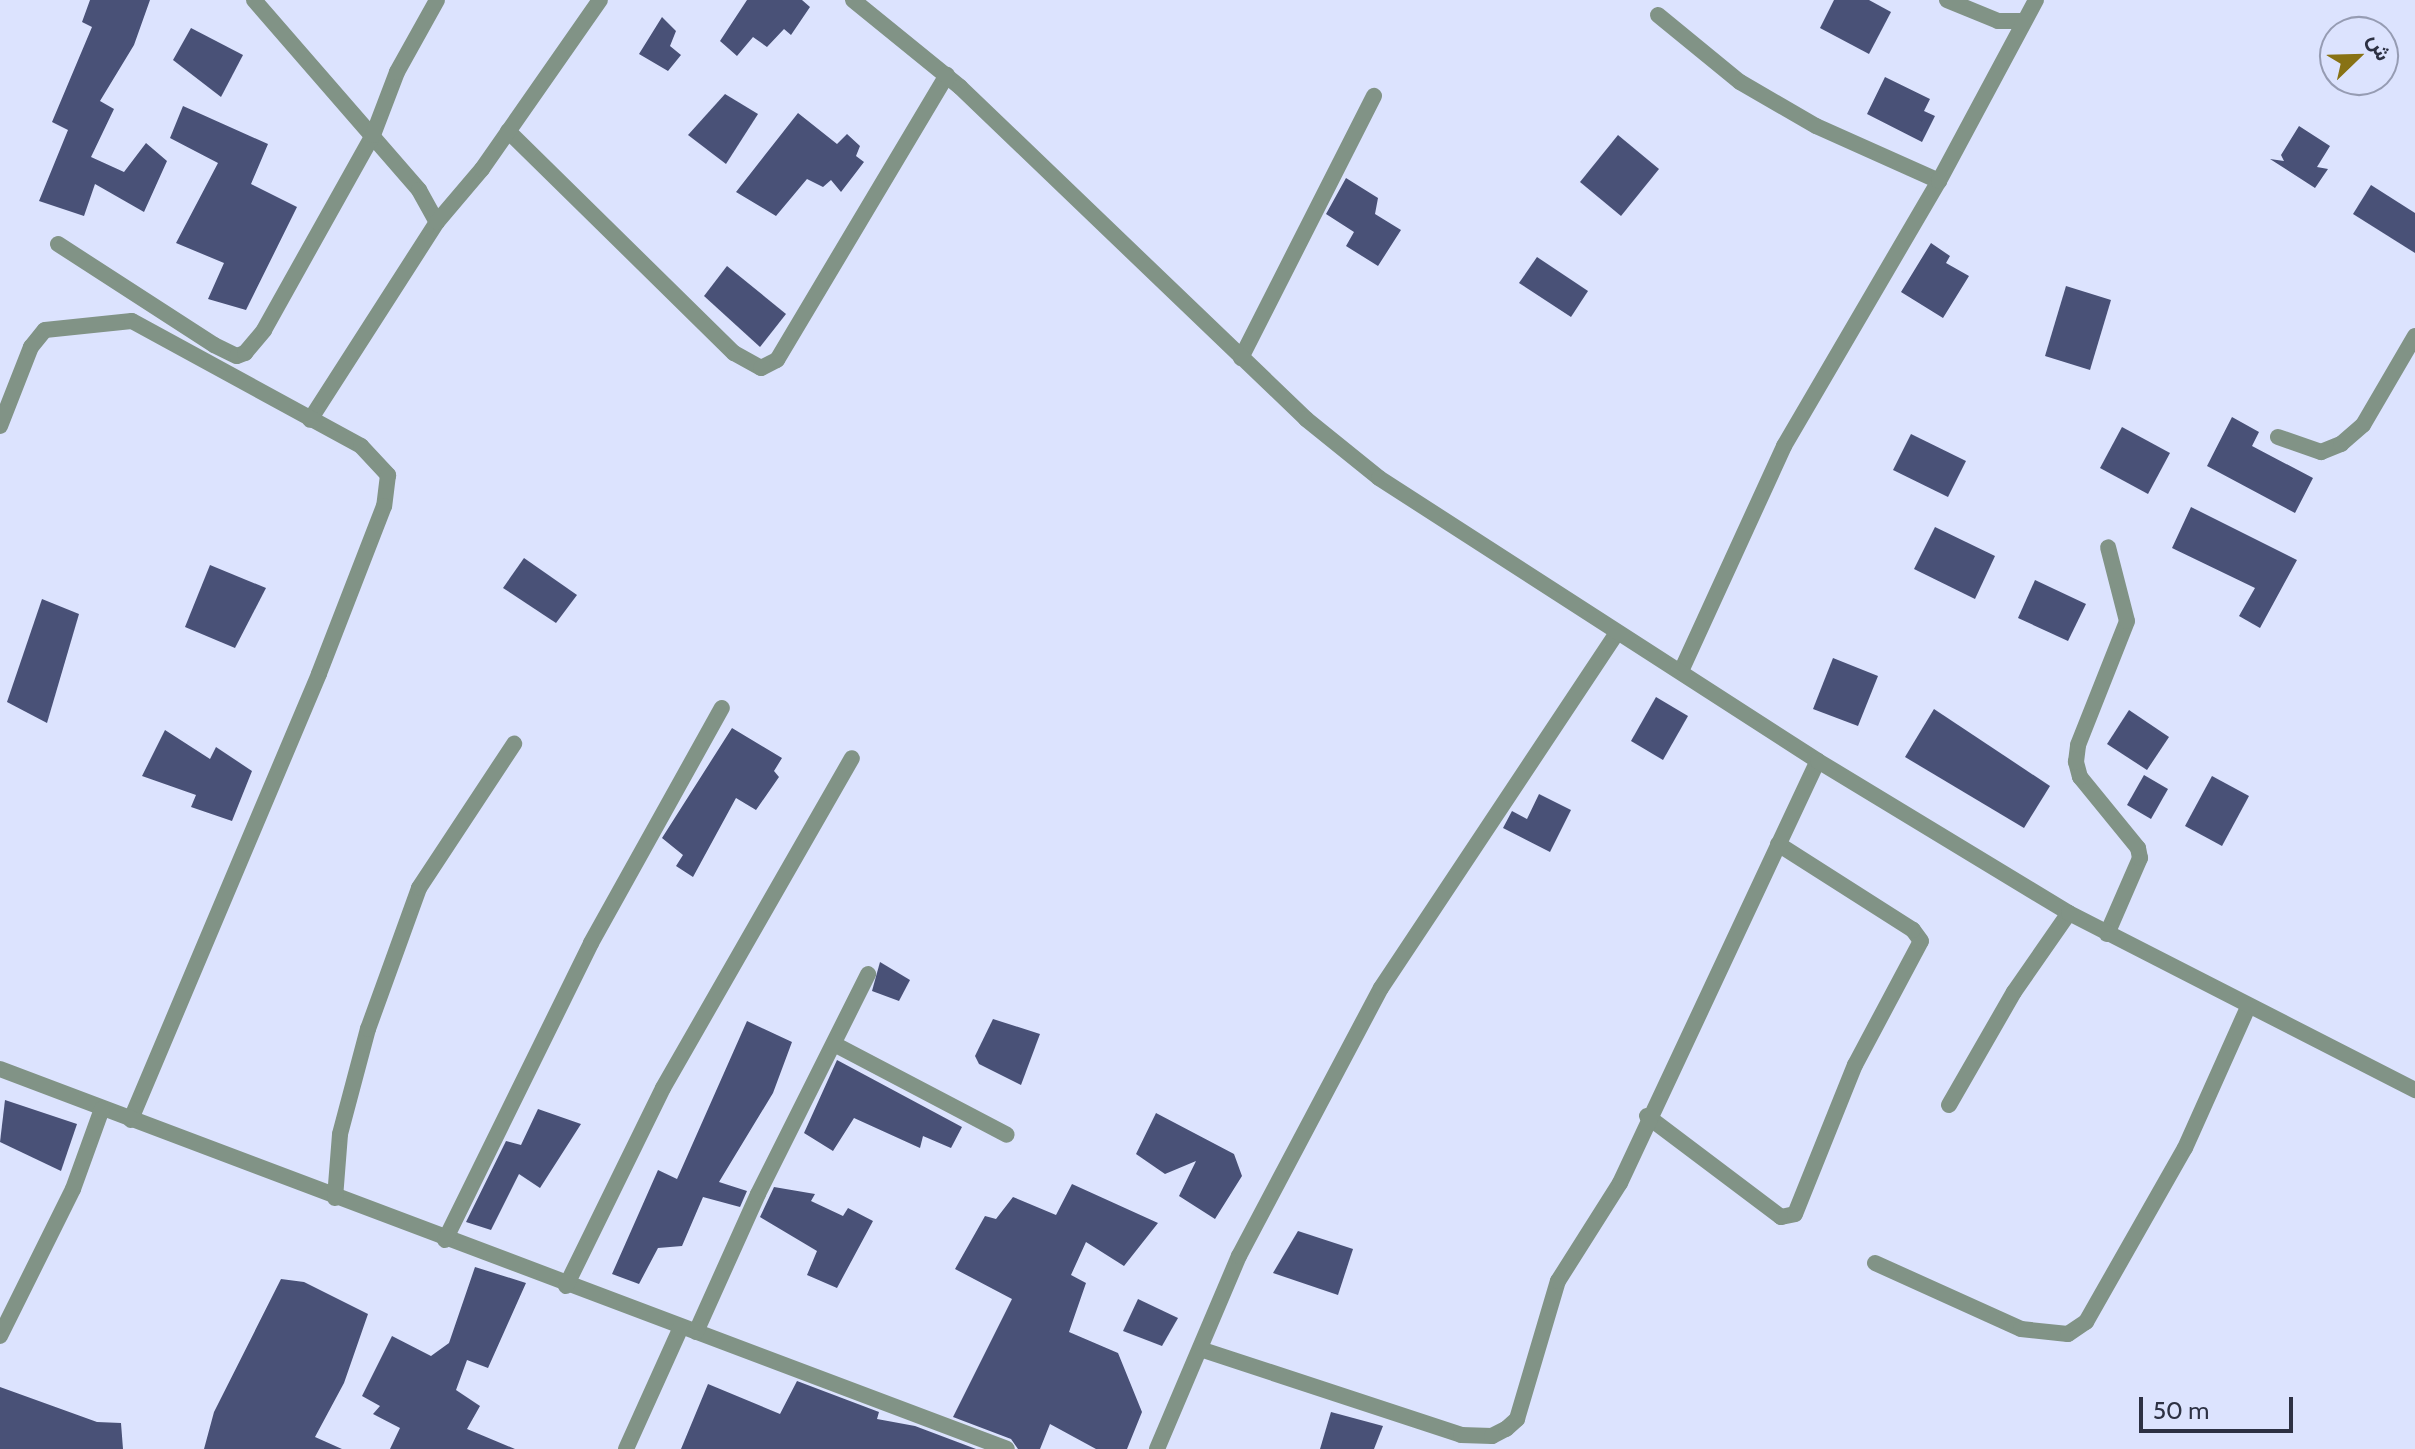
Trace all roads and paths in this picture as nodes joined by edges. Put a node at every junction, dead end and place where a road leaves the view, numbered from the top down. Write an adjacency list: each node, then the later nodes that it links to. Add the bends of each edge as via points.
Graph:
1 (254, 0): 12 (street)
2 (437, 0): 12 (street, via 397,72)
3 (600, 0): 11 (street)
4 (853, 0): 9 (street)
5 (1947, 0): 8 (street, via 1998,21)
6 (2036, 0): 8 (street)
7 (1658, 15): 13 (street, via 1740,82 1816,126)
8 (2024, 21): 13 (street)
9 (947, 75): 11 (street, via 777,360 761,368 734,353); 17 (street)
10 (1374, 96): 17 (street)
11 (508, 131): 14 (street)
12 (373, 135): 14 (street, via 425,197); 15 (street, via 264,330 237,356)
13 (1939, 181): 23 (street, via 1784,446)
14 (437, 222): 18 (street)
15 (58, 244)
16 (2415, 336): 20 (street, via 2363,425 2341,444 2321,452)
17 (1241, 358): 22 (street, via 1379,478)
18 (310, 420): 19 (street, via 157,332 114,319 45,330 31,347); 39 (street, via 380,461 388,475 386,498 281,768)
19 (0, 426)
20 (2278, 437)
21 (2108, 547): 30 (street, via 2127,621 2076,762 2080,777 2138,848 2140,858)
22 (1617, 633): 23 (street); 47 (street, via 1381,988 1239,1256)
23 (1682, 669): 27 (street)
24 (722, 708): 42 (street, via 584,957)
25 (514, 744): 41 (street, via 419,888 368,1029 340,1134)
26 (852, 758): 44 (street, via 663,1088)
27 (1818, 761): 28 (street); 29 (street)
28 (1778, 844): 38 (street); 38 (street, via 1913,930 1921,941 1855,1065 1795,1214 1781,1217)
29 (2069, 913): 30 (street); 36 (street, via 2014,992)
30 (2107, 934): 32 (street)
31 (868, 974): 33 (street)
32 (2248, 1007): 35 (street); 43 (street, via 2185,1148 2086,1322 2068,1334 2021,1329)
33 (834, 1044): 40 (street); 45 (street)
34 (0, 1069): 37 (street)
35 (2415, 1090)
36 (1949, 1105)
37 (102, 1109): 39 (street); 46 (street, via 73,1189)
38 (1647, 1116): 47 (street, via 1620,1183 1558,1281 1517,1419 1506,1429 1492,1436 1461,1435)
39 (131, 1120): 41 (street)
40 (1007, 1135)
41 (335, 1198): 42 (street)
42 (445, 1240): 44 (street)
43 (1875, 1263)
44 (566, 1286): 45 (street)
45 (688, 1329): 48 (street); 49 (street)
46 (0, 1336)
47 (1200, 1349): 50 (street)
48 (626, 1449)
49 (1007, 1449)
50 (1157, 1449)

